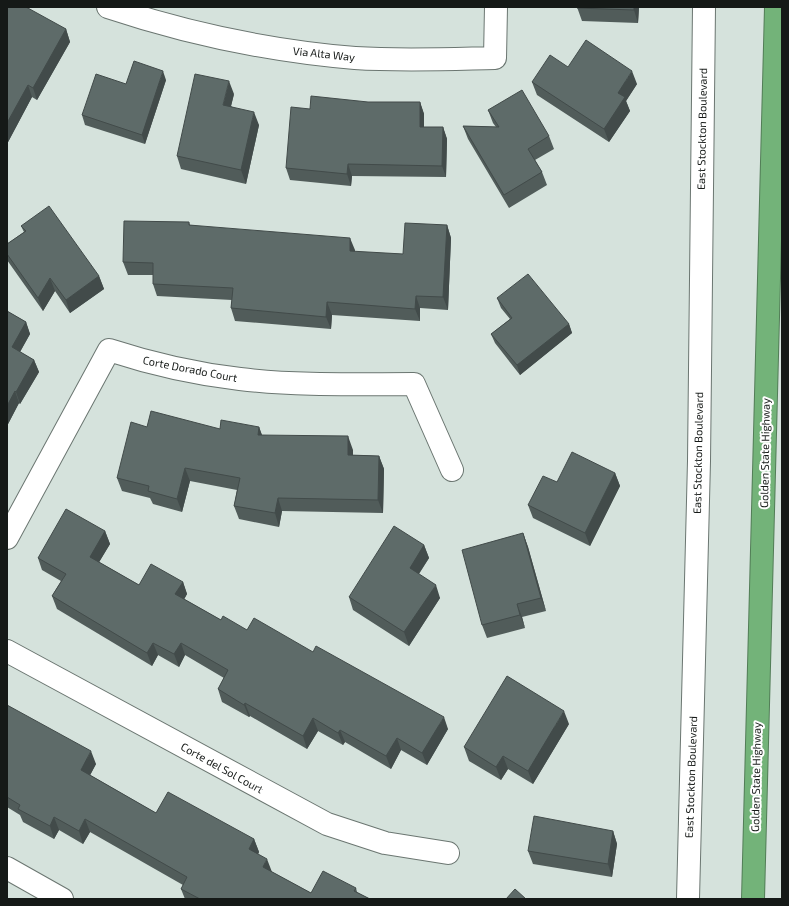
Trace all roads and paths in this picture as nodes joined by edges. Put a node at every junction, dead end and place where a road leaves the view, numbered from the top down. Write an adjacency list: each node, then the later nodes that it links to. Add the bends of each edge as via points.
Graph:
1 (108, 7): 2 (street, Via Alta Way, via 219,39 288,51 356,58 424,60 495,58)
2 (496, 7)
3 (704, 7): 11 (street, East Stockton Boulevard, via 699,461)
4 (776, 7): 12 (highway, Golden State Highway)
5 (452, 470): 6 (street, Corte Dorado Court, via 414,384 242,380 142,360 110,350)
6 (7, 538)
7 (7, 651): 8 (street, Corte del Sol Court, via 327,824 385,844)
8 (448, 853)
9 (7, 868): 10 (street)
10 (62, 899)
11 (688, 899)
12 (753, 899)

